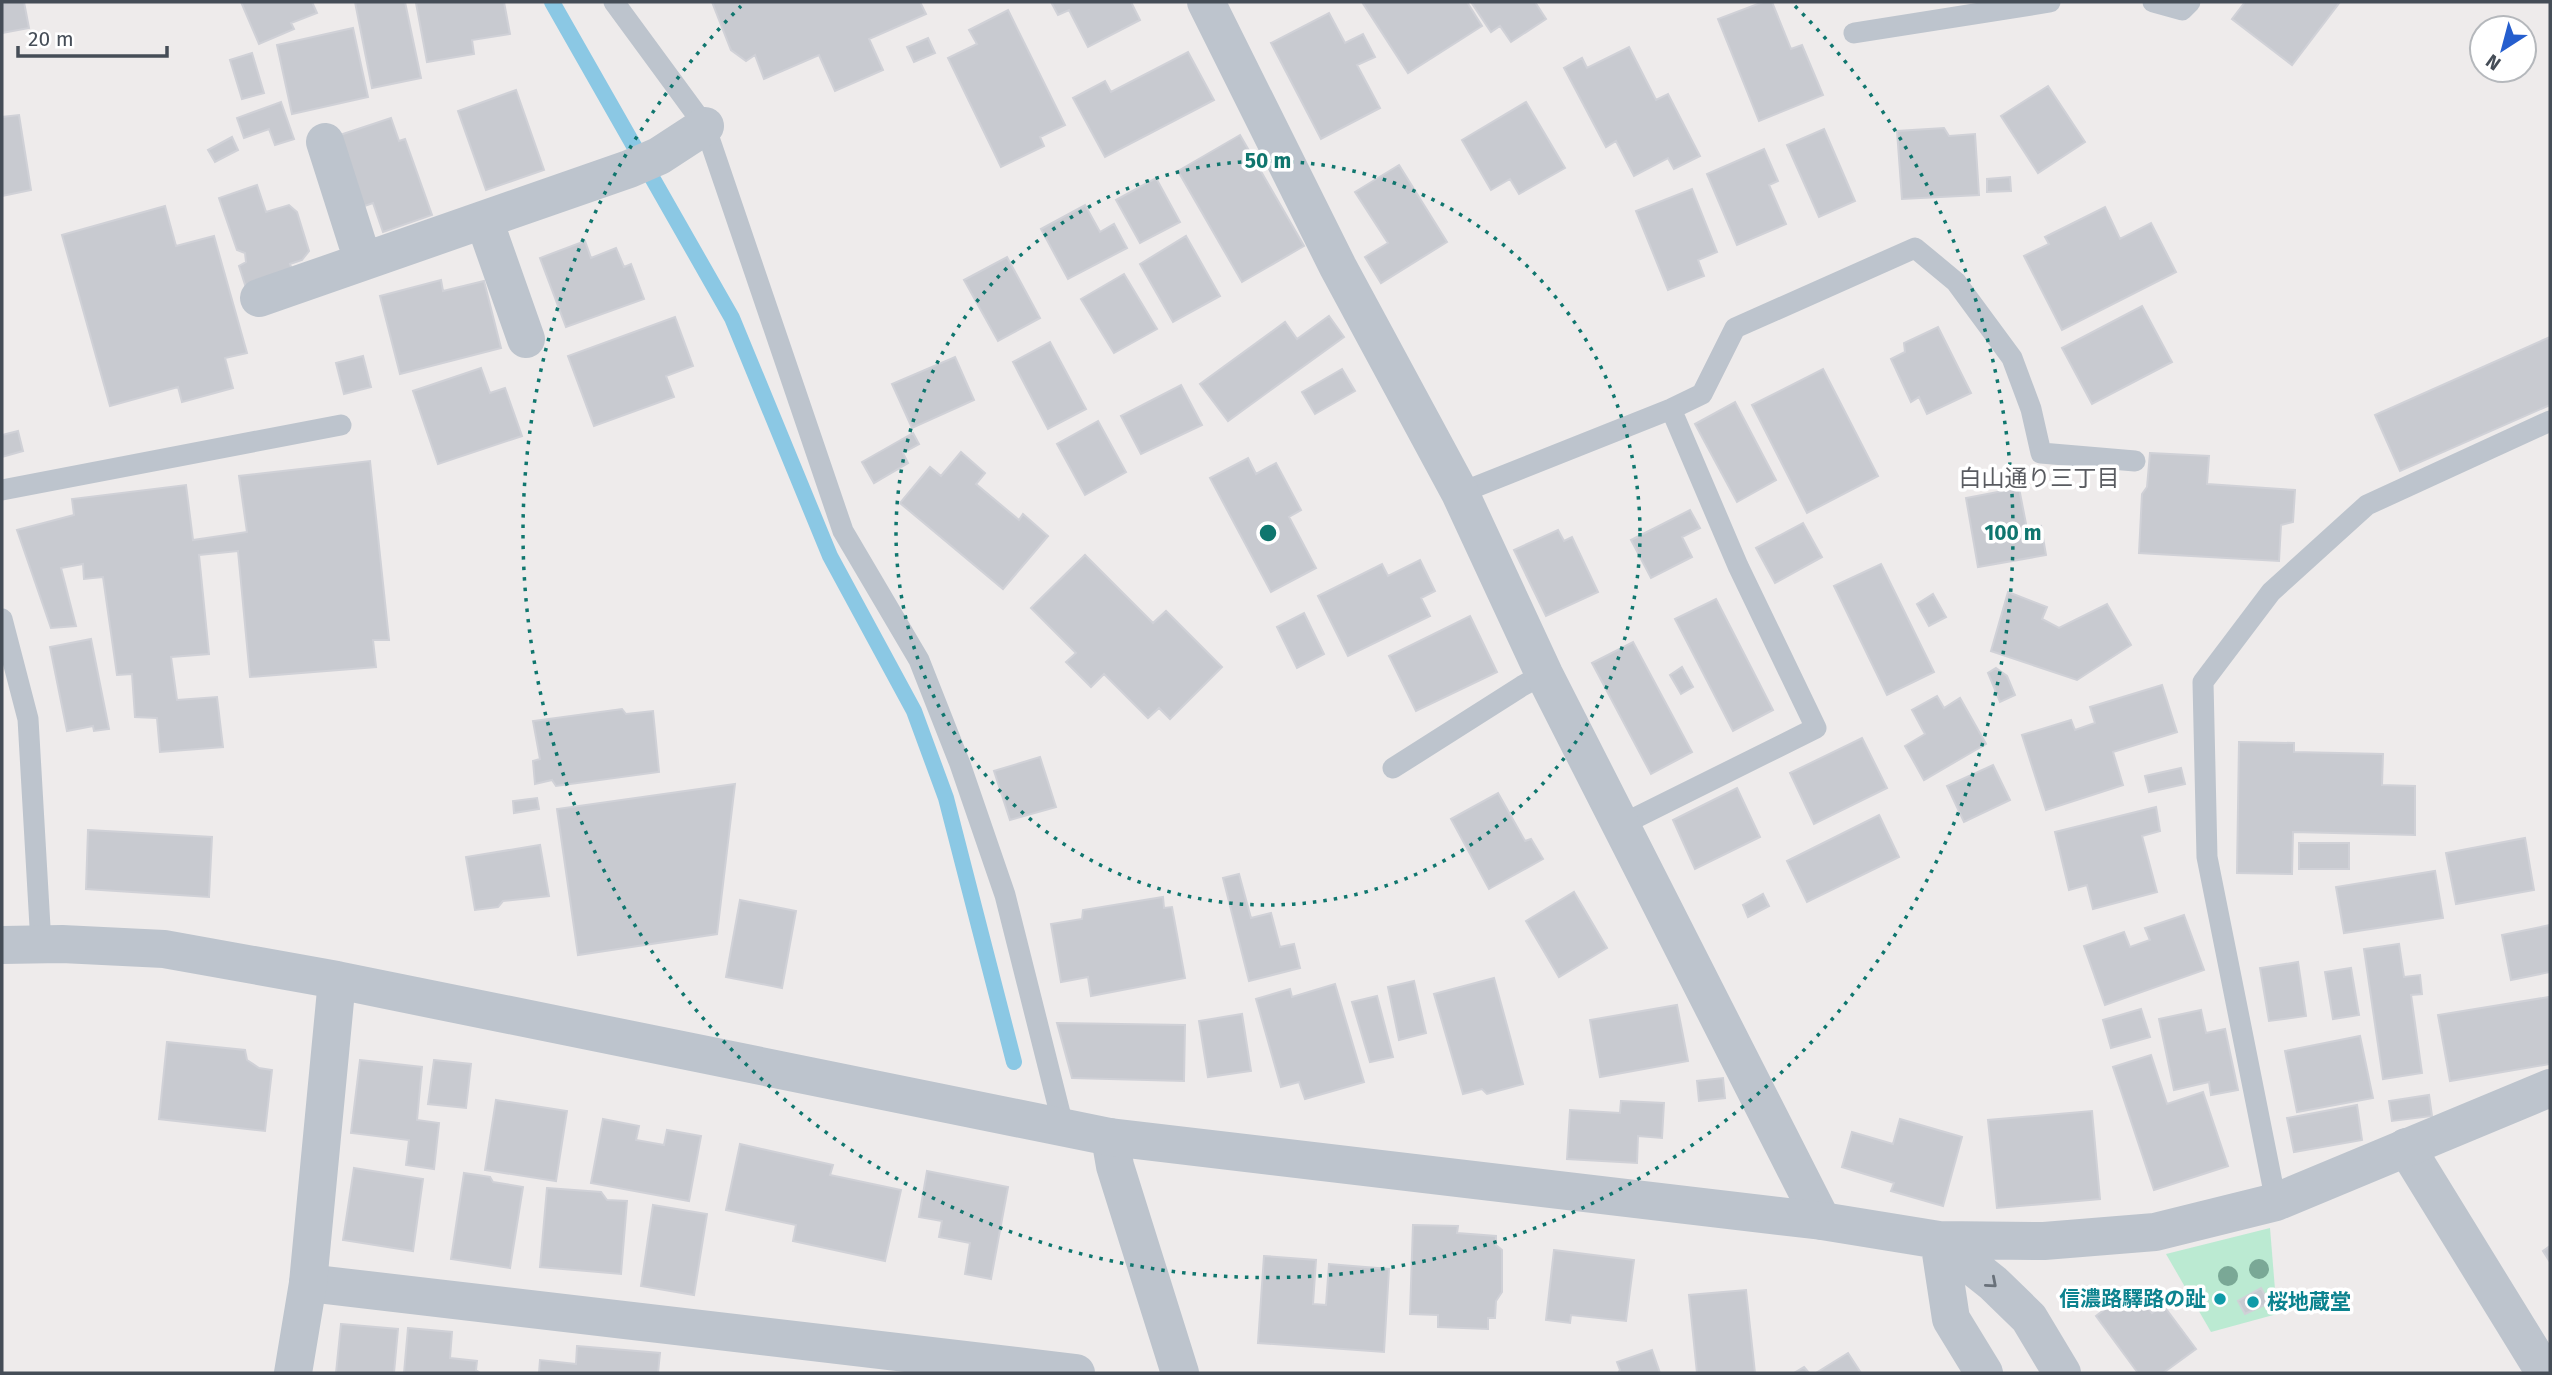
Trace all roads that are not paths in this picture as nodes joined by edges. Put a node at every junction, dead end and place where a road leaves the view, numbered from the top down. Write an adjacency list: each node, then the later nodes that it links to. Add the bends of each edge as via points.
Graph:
1 (614, 2): 7 (lane)
2 (1206, 2): 18 (street, via 1338,267)
3 (2050, 2): 6 (lane)
4 (2153, 2): 5 (lane, via 2182,10)
5 (2190, 2)
6 (1854, 33)
7 (705, 126): 9 (street, via 644,162); 27 (lane, via 843,531 919,660 960,764 1005,895)
8 (325, 142): 10 (street)
9 (484, 220): 10 (street); 12 (street)
10 (363, 261): 11 (street)
11 (259, 298)
12 (526, 339)
13 (1671, 409): 16 (lane, via 1702,394 1735,327 1915,248 1956,282 2012,358 2041,453); 18 (lane); 22 (lane, via 1738,566 1816,727)
14 (2550, 421): 30 (lane, via 2367,505 2271,592 2203,682 2207,857)
15 (341, 425): 17 (lane)
16 (2135, 461)
17 (2, 491)
18 (1460, 493): 20 (street)
19 (2, 619): 23 (lane, via 27,719)
20 (1545, 674): 21 (lane); 22 (street)
21 (1393, 768)
22 (1621, 825): 31 (street)
23 (41, 944): 24 (street); 25 (street, via 164,949)
24 (2, 945)
25 (338, 981): 27 (street); 33 (street)
26 (2550, 1088): 29 (street)
27 (1064, 1129): 28 (street)
28 (1110, 1137): 31 (street); 36 (street)
29 (2406, 1147): 30 (street); 39 (street)
30 (2276, 1202): 32 (street, via 2155,1232 2044,1241)
31 (1822, 1221): 32 (street)
32 (1939, 1240): 37 (street, via 1951,1319); 38 (street, one-way to 38, via 2029,1318)
33 (308, 1283): 34 (street); 35 (street)
34 (293, 1373)
35 (1076, 1373)
36 (1180, 1373)
37 (1984, 1373)
38 (2062, 1373)
39 (2544, 1373)

